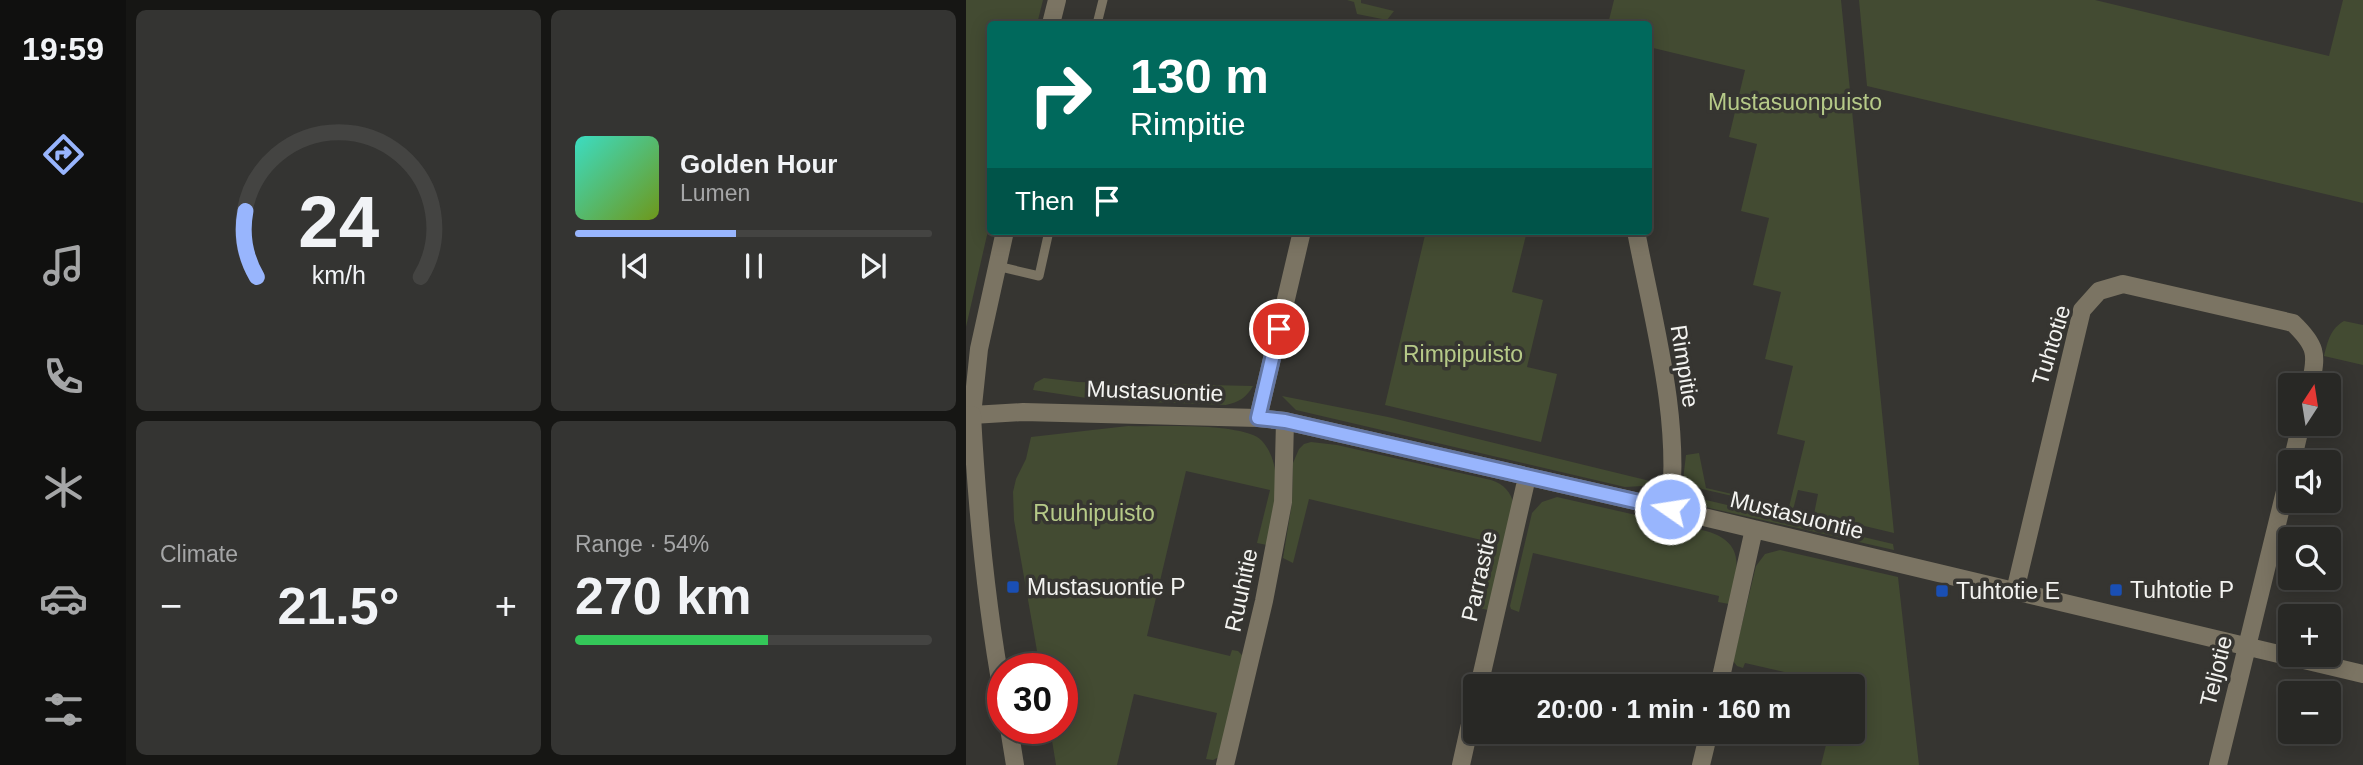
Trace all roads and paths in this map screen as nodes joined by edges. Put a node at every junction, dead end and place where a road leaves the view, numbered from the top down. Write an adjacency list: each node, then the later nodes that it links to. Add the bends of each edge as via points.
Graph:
1 (1057, 0): 3 (street)
2 (1103, 0): 4 (lane)
3 (1052, 21)
4 (1098, 21)
5 (1004, 235): 9 (street)
6 (1048, 235): 9 (lane, via 1039,276)
7 (1301, 235): 12 (street)
8 (1637, 235): 15 (street, Rimpitie, via 1668,401 1674,483)
9 (997, 266): 11 (street)
10 (2314, 373): 18 (street, Tuhtotie, via 2316,363 2309,339 2293,323 2123,284 2099,291 2082,310)
11 (969, 415): 12 (street, Mustasuontie, via 1023,412); 20 (street)
12 (1258, 418): 13 (street, Mustasuontie)
13 (1285, 421): 14 (street, Mustasuontie); 28 (street, Ruuhitie, via 1283,502)
14 (1527, 477): 15 (street, Mustasuontie); 21 (street, Parrastie)
15 (1670, 509): 17 (street, Mustasuontie)
16 (2280, 513): 19 (street, Teljotie)
17 (1754, 529): 18 (street, Mustasuontie); 22 (street)
18 (2015, 590): 19 (street, Mustasuontie)
19 (2246, 648): 23 (street, Mustasuontie); 31 (street, Teljotie)
20 (995, 653)
21 (1482, 674)
22 (1722, 674)
23 (2363, 674)
24 (1012, 744): 27 (street)
25 (1466, 744): 29 (street)
26 (1706, 744): 30 (street)
27 (1015, 765)
28 (1225, 765)
29 (1461, 765)
30 (1701, 765)
31 (2218, 765)

